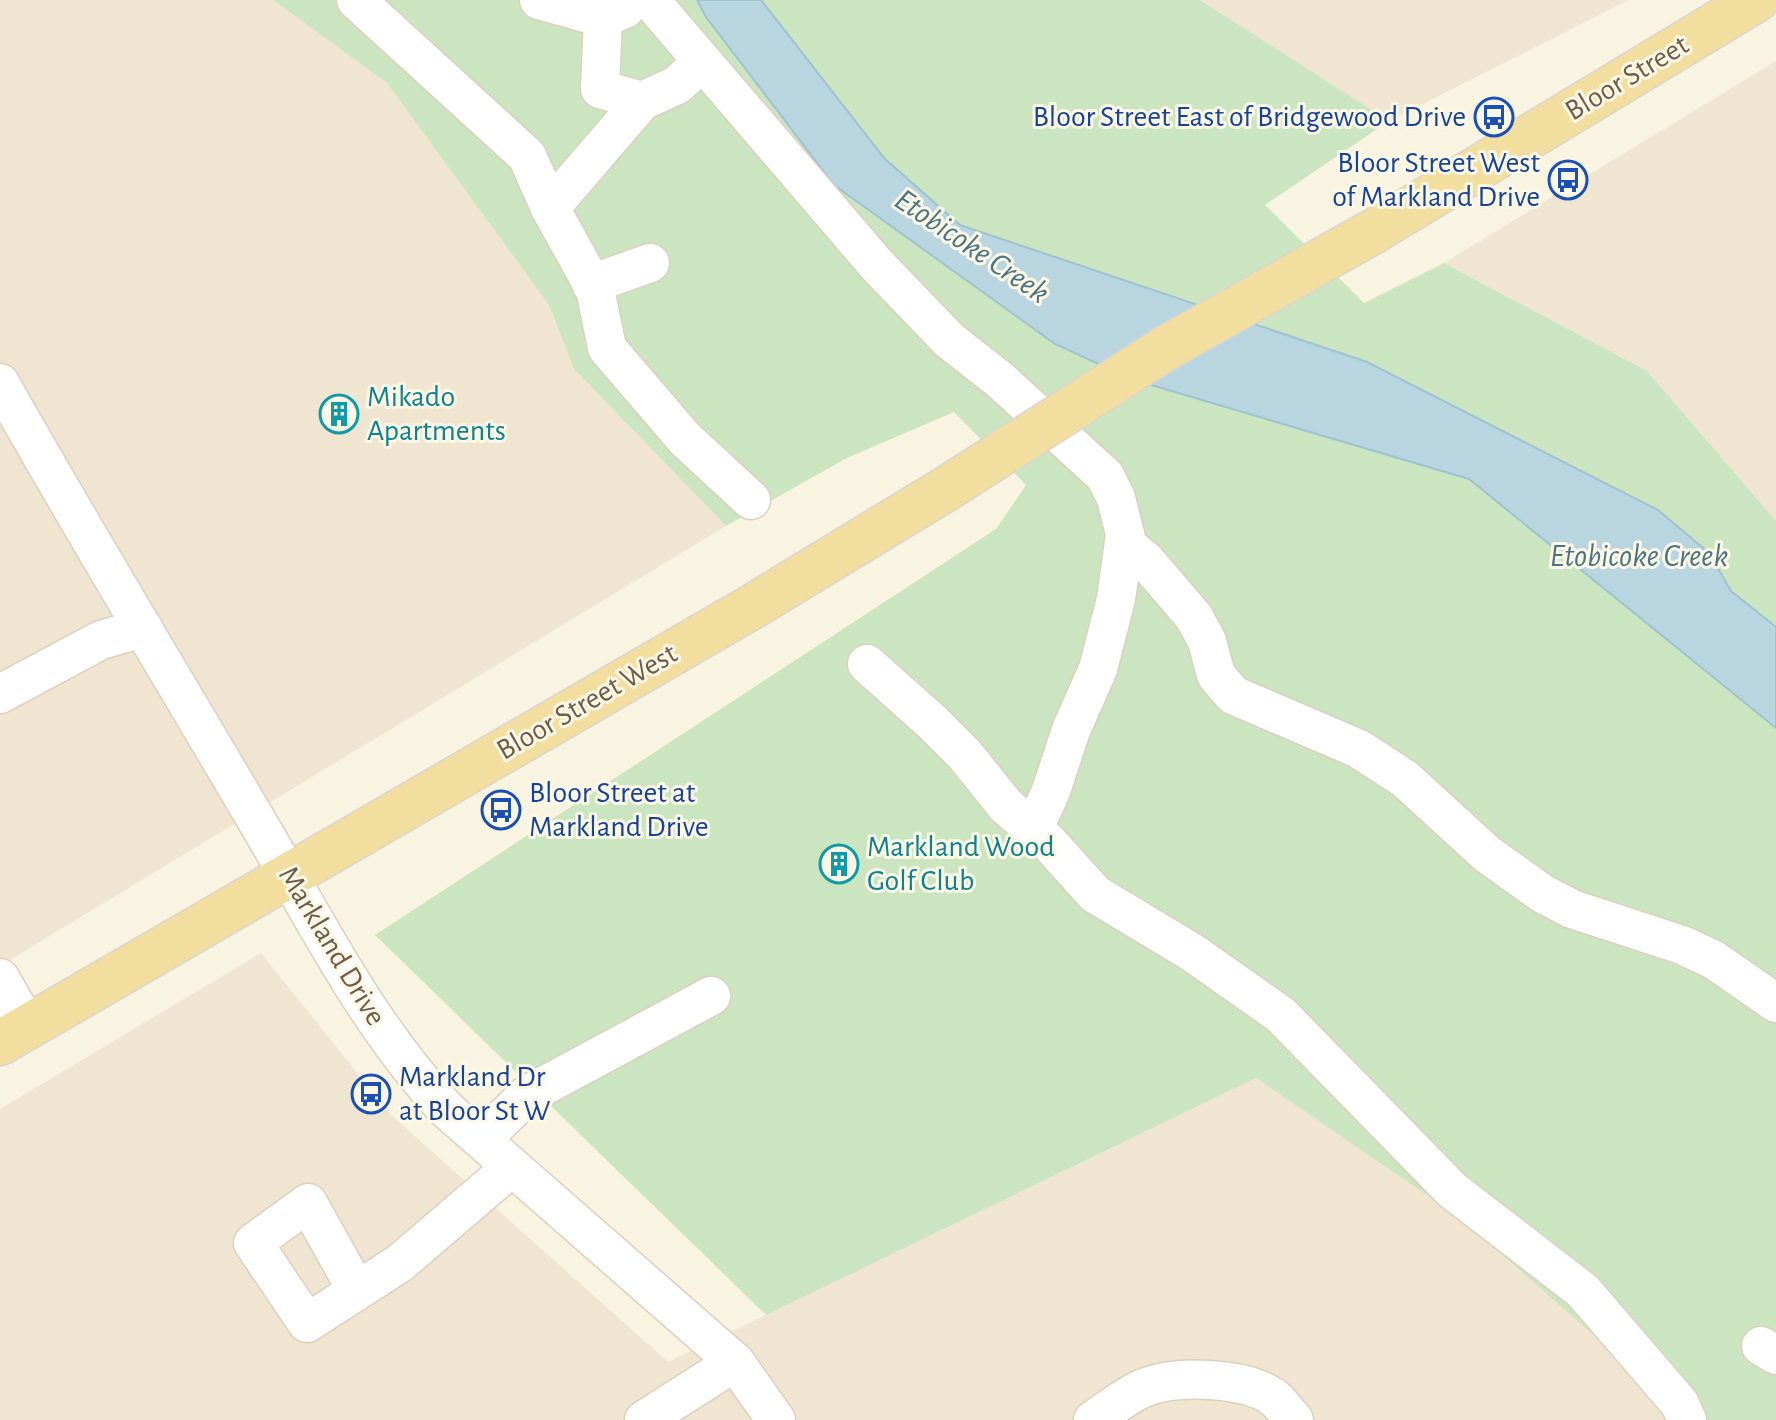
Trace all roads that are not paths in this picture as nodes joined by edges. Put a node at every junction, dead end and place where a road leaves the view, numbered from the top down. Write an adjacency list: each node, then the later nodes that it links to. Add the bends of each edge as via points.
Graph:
1 (356, 0): 8 (street, via 527,156)
2 (539, 0): 5 (street)
3 (649, 0): 5 (street); 6 (street)
4 (1756, 0): 11 (main road, Bloor Street, via 1374,231)
5 (603, 18): 7 (street, via 600,89)
6 (702, 62): 7 (street, via 677,85); 14 (street, via 876,264 949,340 1105,476)
7 (642, 101): 8 (street)
8 (550, 208): 10 (street)
9 (650, 263): 10 (street)
10 (591, 284): 13 (street, via 607,348 685,439)
11 (1166, 348): 19 (main road, Bloor Street West, bridge, via 750,608)
12 (0, 383): 15 (street, Markland Drive)
13 (751, 500)
14 (1125, 535): 18 (street, via 1098,669); 22 (street, via 1128,546 1194,617 1216,675 1233,695 1359,749 1405,779 1487,854 1543,894 1572,909 1682,945 1714,960)
15 (143, 628): 17 (street, via 101,640); 19 (street, Markland Drive)
16 (867, 664): 18 (street, via 940,729)
17 (0, 694)
18 (1033, 830): 32 (street, via 1095,894 1281,1015 1452,1190 1583,1291 1680,1404)
19 (290, 877): 23 (main road, Bloor Street West); 24 (street, Markland Drive, via 338,964 394,1047 437,1099)
20 (0, 978): 23 (street)
21 (711, 996): 24 (street, via 527,1095)
22 (1776, 1003)
23 (14, 1035)
24 (482, 1139): 25 (street, Markland Drive)
25 (512, 1167): 26 (street, via 400,1263); 27 (street, Markland Drive)
26 (356, 1289)
27 (735, 1362): 28 (street); 29 (street, Markland Drive)
28 (644, 1420)
29 (776, 1420)
30 (1093, 1420): 31 (street, via 1145,1387 1209,1379 1272,1397)
31 (1294, 1420)
32 (1687, 1420)

